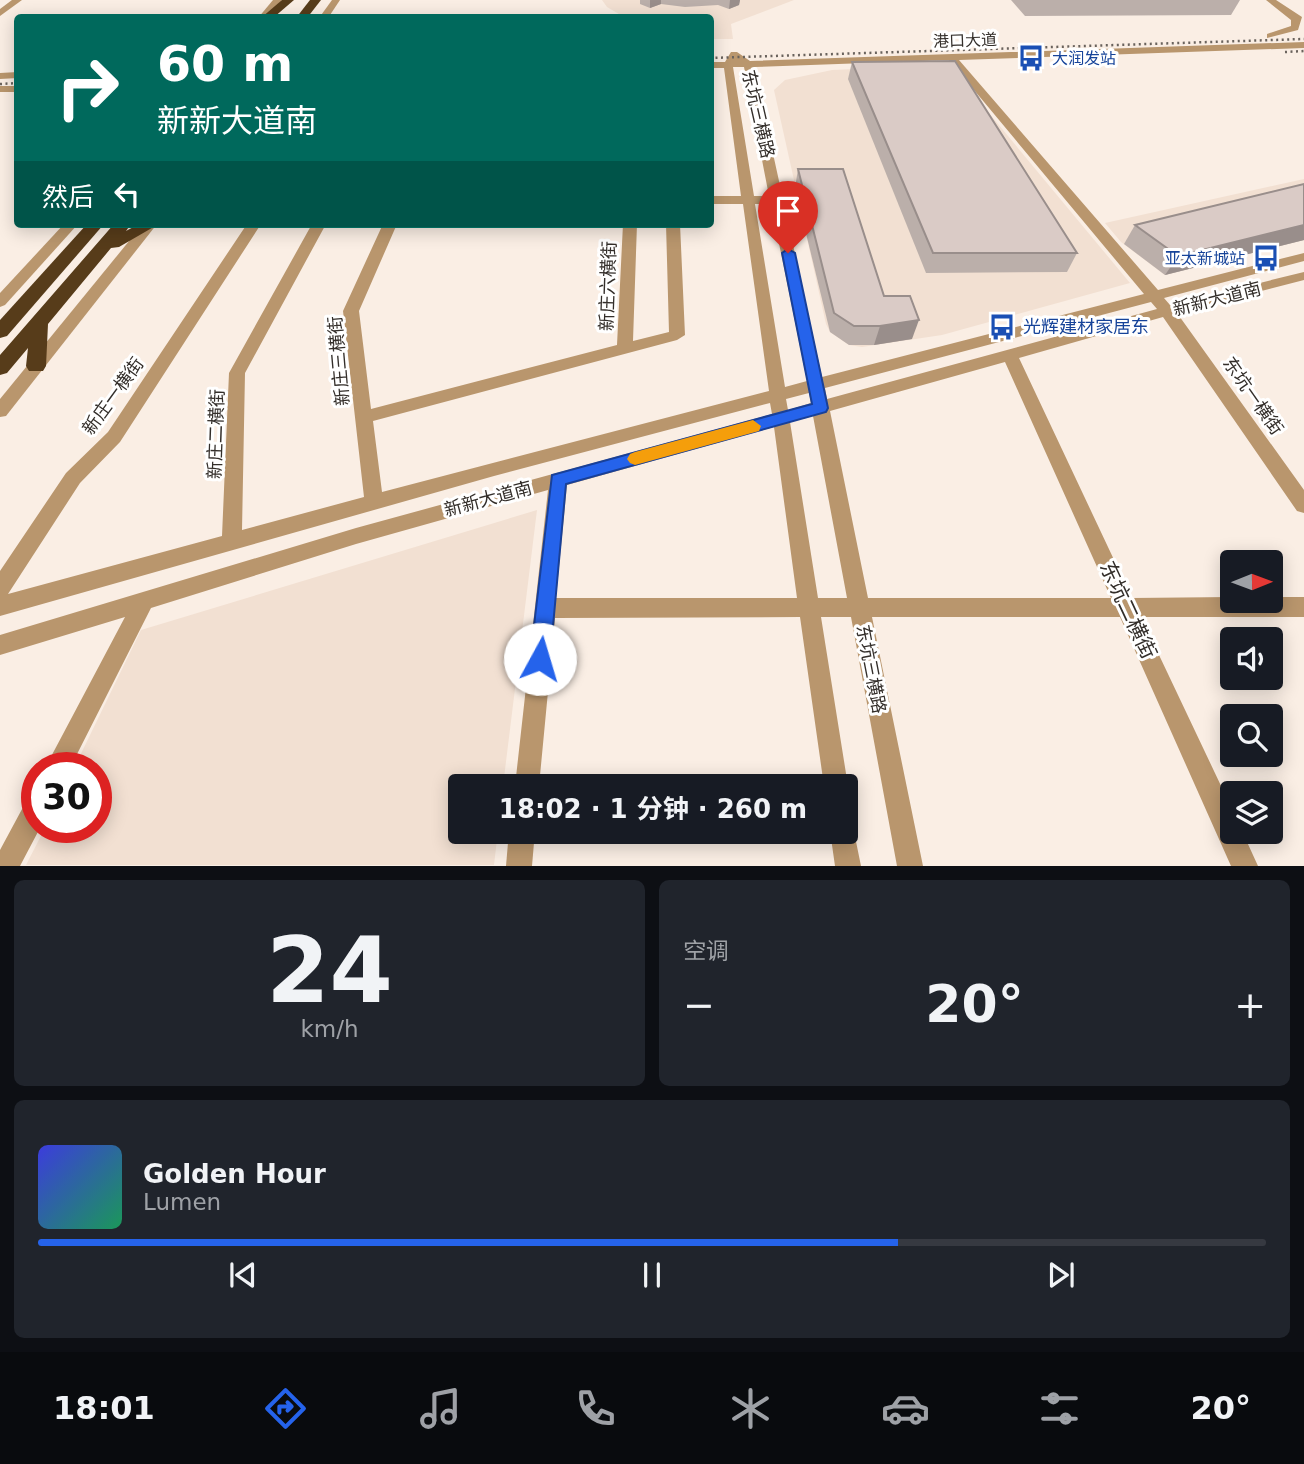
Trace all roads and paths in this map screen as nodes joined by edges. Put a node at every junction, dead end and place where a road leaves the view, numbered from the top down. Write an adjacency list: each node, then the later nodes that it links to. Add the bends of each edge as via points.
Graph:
1 (18, 0): 8 (street)
2 (278, 0): 10 (street)
3 (289, 0): 11 (highway)
4 (297, 0): 12 (highway)
5 (316, 0): 13 (highway)
6 (1270, 0): 14 (street)
7 (1284, 0): 9 (street)
8 (0, 13)
9 (1304, 13)
10 (267, 14)
11 (270, 14)
12 (285, 14)
13 (304, 14)
14 (1291, 14): 15 (street); 17 (street, via 1295,28)
15 (1304, 23)
16 (1304, 35): 17 (street, 港口大道)
17 (1270, 36): 21 (street, 港口大道)
18 (1300, 46): 20 (street, 港口大道)
19 (714, 56): 21 (street, 港口大道)
20 (951, 56): 22 (street, 港口大道); 42 (street, 东坑一横街)
21 (731, 59): 23 (street, 港口大道); 24 (street, 东坑三横路); 27 (street, 东坑三横路)
22 (820, 61): 24 (street, 港口大道); 25 (street)
23 (714, 64)
24 (748, 64): 25 (street, 东坑三横路)
25 (761, 84): 28 (street, 东坑三横路)
26 (714, 200): 27 (street)
27 (749, 200): 28 (street); 52 (street, 东坑三横路)
28 (777, 200): 51 (street, 东坑三横路)
29 (67, 228): 43 (street)
30 (92, 228): 46 (highway)
31 (119, 228): 39 (highway)
32 (143, 228): 39 (highway)
33 (147, 228): 49 (street)
34 (251, 228): 61 (street, 新庄一横街, via 114,437 73,478)
35 (317, 228): 60 (street, 新庄二横街, via 237,373)
36 (388, 228): 55 (street, 新庄三横街, via 351,311)
37 (630, 228): 47 (street, 新庄六横街)
38 (673, 228): 47 (street, via 677,335)
39 (101, 249): 45 (highway)
40 (1304, 257): 42 (street, 新新大道南)
41 (1304, 276): 44 (street, 新新大道南)
42 (1155, 297): 44 (street, 东坑一横街); 51 (street, 新新大道南)
43 (0, 302)
44 (1167, 311): 48 (street, 新新大道南); 59 (street, 东坑一横街)
45 (39, 321): 49 (highway); 50 (highway)
46 (0, 332)
47 (625, 349): 55 (street)
48 (1010, 355): 53 (street, 新新大道南); 66 (street, 东坑二横街)
49 (36, 366): 54 (street)
50 (0, 368)
51 (816, 385): 52 (street, 新新大道南); 53 (street, 东坑三横路)
52 (778, 397): 56 (street, 东坑三横路); 58 (street, 新新大道南)
53 (821, 408): 56 (street, 新新大道南); 65 (street, 东坑三横路)
54 (0, 411)
55 (364, 417): 58 (street, 新庄三横街)
56 (782, 418): 57 (street, 新新大道南); 64 (street, 东坑三横路)
57 (558, 480): 62 (street, 新新大道南); 68 (street)
58 (374, 501): 60 (street, 新新大道南)
59 (1304, 505)
60 (232, 540): 63 (street, 新新大道南)
61 (0, 588)
62 (144, 601): 69 (street, 新新大道南); 70 (street)
63 (0, 606)
64 (810, 607): 65 (street); 68 (street); 72 (street, 东坑三横路)
65 (859, 607): 66 (street); 79 (street, 东坑三横路)
66 (1126, 607): 67 (street); 80 (street, 东坑二横街)
67 (1304, 607)
68 (545, 608): 71 (street)
69 (0, 645)
70 (65, 752)
71 (528, 774)
72 (834, 774)
73 (21, 837): 76 (street)
74 (521, 844): 77 (street)
75 (845, 844): 78 (street)
76 (6, 866)
77 (519, 866)
78 (848, 866)
79 (909, 866)
80 (1245, 866)

